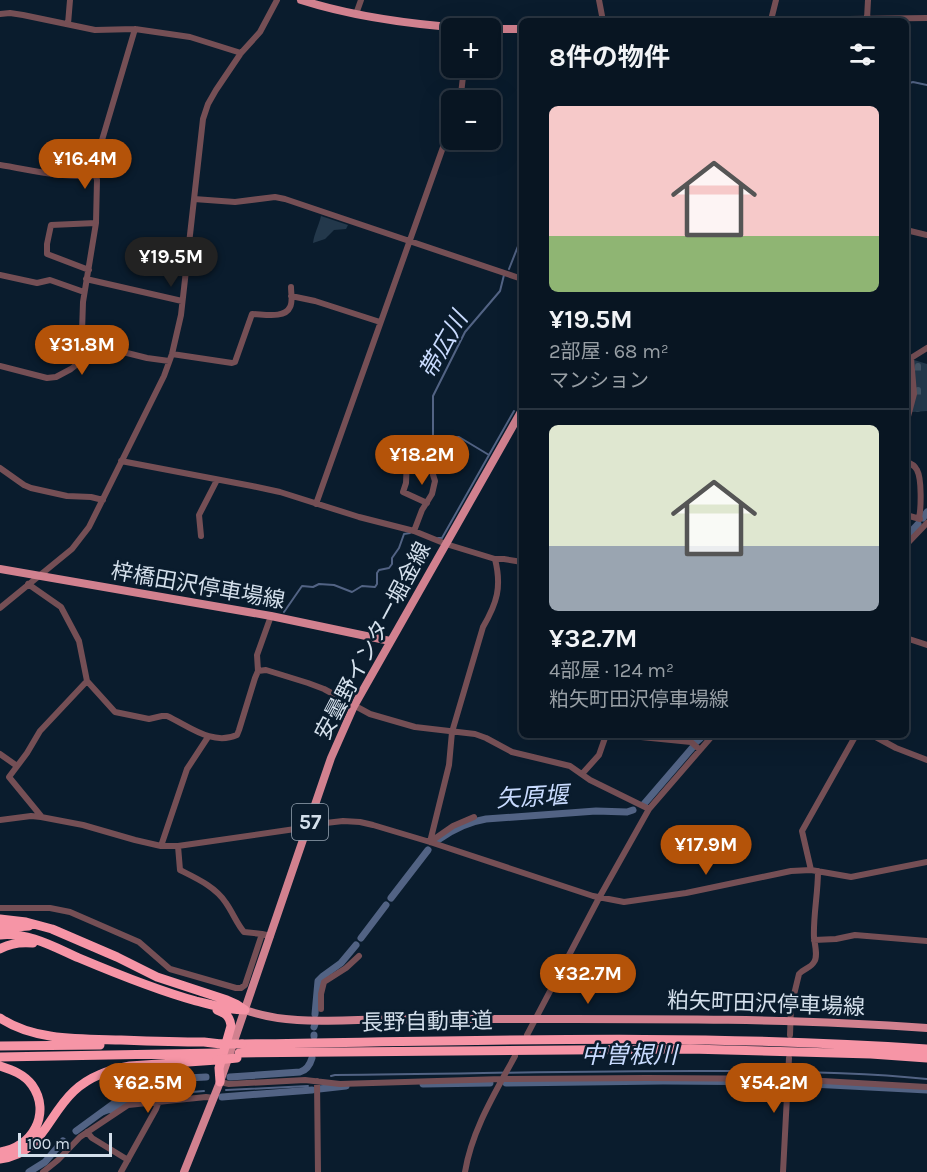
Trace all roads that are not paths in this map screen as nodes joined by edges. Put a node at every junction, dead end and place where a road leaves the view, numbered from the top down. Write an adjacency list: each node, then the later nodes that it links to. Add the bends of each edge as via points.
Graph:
1 (70, 0): 15 (street)
2 (277, 0): 20 (street, via 260,32)
3 (301, 0): 9 (main road)
4 (361, 0): 9 (street)
5 (599, 0): 10 (street)
6 (776, 0): 11 (street)
7 (868, 0): 12 (street)
8 (0, 14): 15 (street)
9 (356, 14): 16 (main road)
10 (602, 18)
11 (772, 18)
12 (867, 18)
13 (909, 18): 14 (street)
14 (927, 18)
15 (68, 24): 17 (street, via 95,30)
16 (441, 26)
17 (135, 29): 20 (street, via 190,37); 23 (street, via 94,167)
18 (501, 29): 19 (main road)
19 (519, 29)
20 (241, 53): 24 (street, via 216,90 203,119)
21 (442, 150): 28 (street)
22 (0, 165): 23 (street, via 49,175)
23 (96, 175): 25 (street)
24 (194, 199): 28 (street, via 235,202 285,198); 36 (street)
25 (96, 224): 29 (street); 29 (street, via 51,225 47,244 47,254)
26 (909, 231): 27 (street)
27 (927, 235)
28 (410, 240): 31 (street); 37 (street)
29 (89, 270): 32 (street)
30 (0, 275): 34 (street, via 37,283 50,280)
31 (519, 278)
32 (86, 279): 34 (street); 36 (street)
33 (291, 287): 35 (street)
34 (84, 292): 39 (street, via 82,332)
35 (291, 296): 37 (street); 40 (street, via 291,306 282,315 252,314 235,362)
36 (182, 301): 40 (street)
37 (380, 322): 53 (street)
38 (927, 348): 41 (street)
39 (89, 355): 40 (street, via 111,349 147,358); 42 (street, via 56,377)
40 (170, 358): 47 (street)
41 (909, 359): 43 (street, via 914,394)
42 (0, 366)
43 (909, 413)
44 (519, 415): 60 (main road, 安曇野インター堀金線 / 57)
45 (431, 442): 52 (street, via 429,462 435,481)
46 (407, 458): 52 (street, via 403,492)
47 (122, 461): 50 (street); 51 (street)
48 (909, 463): 55 (street, via 918,471)
49 (0, 468): 51 (street, via 31,488)
50 (217, 480): 53 (street, via 280,492); 58 (street, via 199,515)
51 (103, 500): 64 (street, via 72,549)
52 (427, 503): 57 (street)
53 (316, 504): 57 (street)
54 (909, 516): 55 (street)
55 (919, 518): 56 (street)
56 (927, 524): 59 (street)
57 (414, 531): 60 (street)
58 (201, 536)
59 (909, 542)
60 (446, 544): 61 (street); 69 (main road, 安曇野インター堀金線 / 57)
61 (495, 559): 62 (street); 74 (street, via 498,591 483,627)
62 (519, 562)
63 (0, 569): 64 (main road, 梓橋田沢停車場線)
64 (39, 576): 65 (street); 67 (main road, 梓橋田沢停車場線)
65 (28, 584): 66 (street); 72 (street, via 61,607 66,615 79,641)
66 (0, 608)
67 (271, 616): 69 (main road, 梓橋田沢停車場線); 71 (street, via 257,655)
68 (909, 639): 70 (street)
69 (390, 641): 73 (main road, 安曇野インター堀金線 / 57)
70 (927, 645)
71 (258, 671): 73 (street, via 308,683); 75 (street, via 237,735)
72 (87, 681): 75 (street, via 115,712 149,719 167,716); 84 (street, via 40,731)
73 (354, 706): 74 (street, via 415,727); 90 (main road, 安曇野インター堀金線 / 57)
74 (452, 732): 85 (street, via 475,734 512,752 570,766); 91 (street, via 450,765)
75 (208, 737): 92 (street, via 187,769)
76 (605, 738): 85 (street, via 599,755)
77 (651, 738): 81 (street, via 691,742)
78 (710, 738): 81 (street)
79 (854, 738): 95 (street, via 802,831)
80 (878, 738): 83 (street)
81 (699, 749): 86 (street)
82 (0, 754): 84 (street)
83 (927, 760)
84 (17, 766): 87 (street, via 9,777)
85 (582, 774): 86 (street)
86 (649, 809): 96 (street)
87 (41, 817): 89 (street); 92 (street)
88 (474, 817): 91 (street)
89 (0, 820)
90 (308, 826): 91 (street, via 360,822); 93 (street); 102 (main road, 安曇野インター堀金線 / 57)
91 (430, 842): 96 (street)
92 (160, 846): 93 (street)
93 (178, 846): 102 (street, via 180,870 219,894 244,932)
94 (927, 862): 95 (street, via 851,877)
95 (815, 871): 96 (street, via 791,871 624,902); 103 (street, via 818,893)
96 (599, 898): 112 (street)
97 (0, 908): 102 (street, via 70,912 139,942 170,969 236,988 244,985)
98 (0, 919): 100 (highway)
99 (0, 928): 100 (highway)
100 (52, 929): 110 (highway, via 157,977 227,1000)
101 (0, 935): 105 (highway, via 18,935)
102 (267, 935): 110 (main road, 安曇野インター堀金線 / 57)
103 (814, 940): 104 (street, via 855,935); 113 (street, via 816,958 799,974)
104 (927, 941)
105 (56, 948): 106 (highway, via 21,942); 108 (highway)
106 (0, 949)
107 (359, 956): 109 (street, via 324,982)
108 (184, 998): 110 (highway); 129 (highway, via 224,1013 231,1021 219,1068)
109 (321, 1009)
110 (245, 1010): 112 (main road, 粕矢町田沢停車場線, via 314,1022); 129 (main road, 安曇野インター堀金線 / 57)
111 (0, 1018): 119 (highway, via 26,1031 62,1037 204,1042)
112 (536, 1018): 113 (main road, 粕矢町田沢停車場線); 115 (street)
113 (790, 1021): 114 (main road, 粕矢町田沢停車場線); 116 (street)
114 (927, 1028)
115 (527, 1035)
116 (790, 1035)
117 (0, 1046): 119 (highway, 長野自動車道)
118 (927, 1049): 120 (highway, 長野自動車道, via 690,1038)
119 (219, 1052): 120 (highway, bridge); 120 (highway, 長野自動車道, bridge); 122 (highway, 長野自動車道); 135 (highway, via 130,1066 87,1080 73,1091 31,1146 18,1155)
120 (240, 1052): 124 (highway, 長野自動車道, via 259,1057 291,1053 690,1049)
121 (515, 1056): 126 (street)
122 (0, 1057)
123 (789, 1058): 127 (street)
124 (927, 1058)
125 (0, 1066): 134 (highway, via 17,1072 32,1086 39,1113 36,1128 27,1141)
126 (502, 1079): 127 (street); 128 (street, via 340,1084); 142 (street, via 478,1126)
127 (788, 1079): 130 (street); 143 (street)
128 (317, 1081): 129 (street); 141 (street)
129 (220, 1082): 131 (main road, 安曇野インター堀金線 / 57)
130 (927, 1087)
131 (214, 1098): 132 (street); 140 (main road, 安曇野インター堀金線 / 57)
132 (159, 1101): 133 (street, via 128,1105); 136 (street)
133 (87, 1132): 136 (street); 137 (street)
134 (0, 1152)
135 (0, 1159)
136 (128, 1160): 139 (street)
137 (51, 1170): 138 (street)
138 (43, 1172)
139 (121, 1172)
140 (184, 1172)
141 (318, 1172)
142 (465, 1172)
143 (783, 1172)

